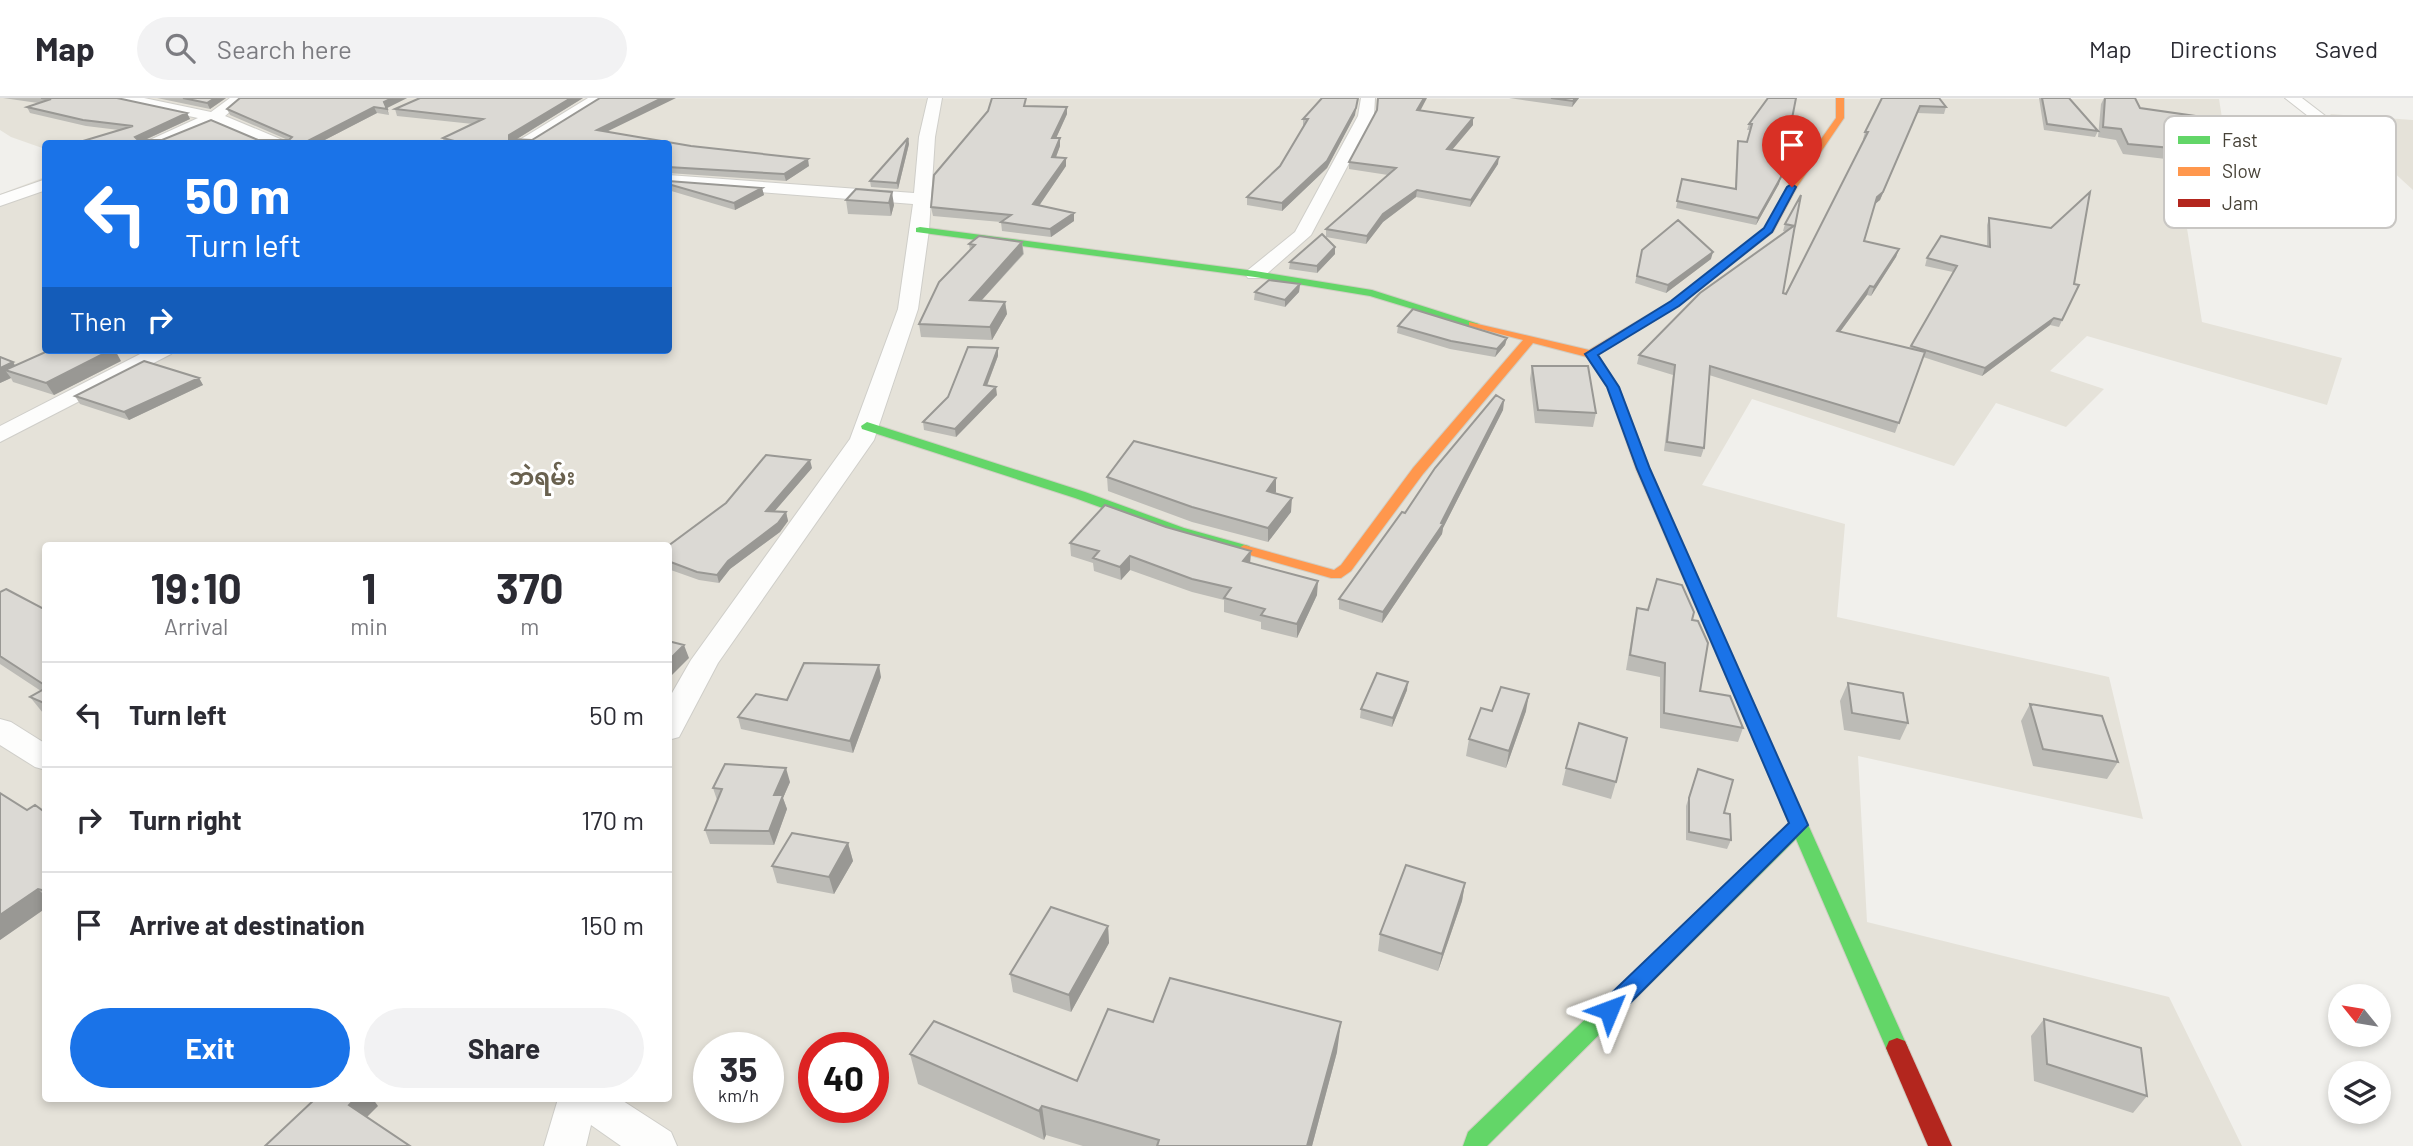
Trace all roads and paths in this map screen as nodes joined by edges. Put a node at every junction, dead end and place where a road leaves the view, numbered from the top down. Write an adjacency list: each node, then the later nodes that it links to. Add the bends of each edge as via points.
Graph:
1 (122, 98): 9 (street)
2 (239, 98): 9 (street)
3 (598, 98): 12 (street)
4 (935, 98): 15 (street)
5 (1368, 98): 18 (street, via 1366,116 1302,235)
6 (1840, 98): 21 (street, via 1840,118 1792,187 1769,230 1675,303)
7 (2292, 98): 8 (street)
8 (2317, 116)
9 (214, 117): 10 (street); 11 (street)
10 (159, 140)
11 (267, 140)
12 (529, 140)
13 (672, 180): 15 (street)
14 (42, 185): 16 (street)
15 (922, 199): 17 (street)
16 (0, 201)
17 (920, 230): 18 (street); 22 (street, via 908,309)
18 (1255, 274): 19 (street, via 1372,293)
19 (1529, 340): 21 (street); 22 (street, via 1336,575 1179,531)
20 (156, 354): 23 (street)
21 (1591, 354): 27 (street, via 1613,387 1643,469)
22 (867, 426): 24 (street, via 862,440 705,660)
23 (0, 435)
24 (672, 722)
25 (0, 730): 26 (street)
26 (42, 756)
27 (1799, 825): 32 (street, via 1476,1140); 33 (street)
28 (577, 1102): 30 (street)
29 (590, 1102): 31 (street)
30 (565, 1146)
31 (656, 1146)
32 (1475, 1146)
33 (1940, 1146)

